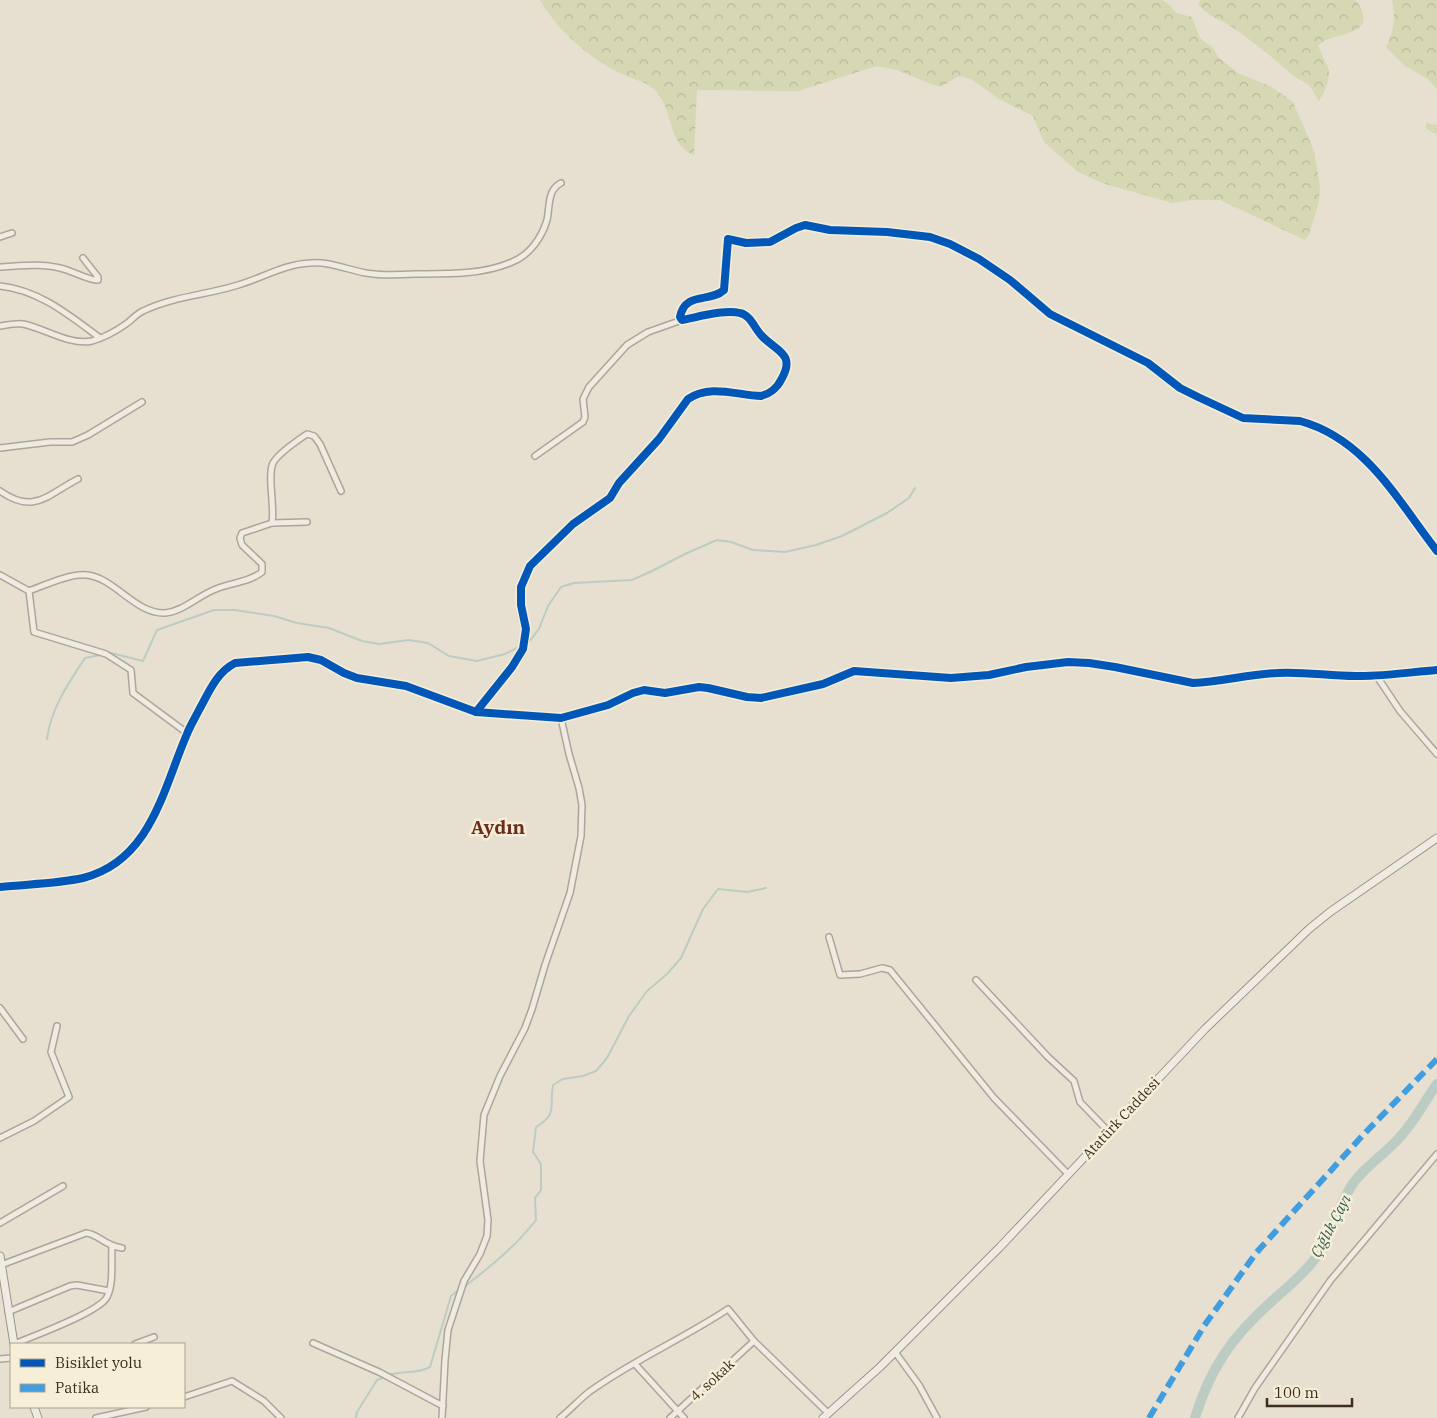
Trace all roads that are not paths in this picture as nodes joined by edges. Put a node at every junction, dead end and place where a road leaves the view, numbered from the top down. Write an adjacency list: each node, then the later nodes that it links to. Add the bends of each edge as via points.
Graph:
1 (562, 183): 9 (street, via 552,193 548,217 538,240 520,259 511,263 475,271 389,275 312,262 298,264 240,285 150,308)
2 (12, 233): 3 (street)
3 (0, 237)
4 (83, 258): 5 (street, via 98,280 90,280 59,267 36,264)
5 (0, 267)
6 (0, 286): 9 (street, via 53,304)
7 (682, 320): 12 (street, via 648,332 628,345 589,387 583,399 585,417 582,422); 18 (street, via 680,313 687,303 724,290 728,239 746,243 770,242 805,225 830,230 930,237 980,259 1050,314 1148,363 1180,388 1198,397 1243,418 1309,423 1343,441 1377,471); 23 (street, via 728,312 747,316 761,336 786,357 784,376 768,394 754,396 710,391 688,399 610,498 573,524 530,566 521,587 526,629 524,646)
8 (0, 326): 9 (street, via 22,324 80,342)
9 (100, 338)
10 (142, 402): 11 (street, via 72,442)
11 (0, 448)
12 (535, 456)
13 (78, 479): 14 (street, via 33,503 18,502)
14 (0, 491)
15 (340, 491): 17 (street, via 320,444 314,436 306,434 272,466)
16 (307, 522): 17 (street)
17 (272, 523): 20 (street, via 240,535 242,545 262,564 260,574 211,591 173,611 143,608 100,580 86,575)
18 (1437, 551)
19 (0, 575): 20 (street)
20 (29, 591): 25 (street, via 34,632 106,654 131,670 133,693)
21 (1437, 670): 22 (street)
22 (1376, 675): 24 (street, via 1280,673 1193,683 1089,662 951,678 854,671 823,684 761,698 708,688 665,693 644,690 608,705); 26 (street, via 1400,711)
23 (476, 712): 24 (street); 25 (street, via 406,686 357,678 321,660 291,657 235,663 226,667 210,688)
24 (561, 718): 55 (street, via 580,788 581,836 570,893 532,1009 484,1116 480,1160 487,1236 464,1281 448,1330)
25 (187, 733): 28 (street, via 165,794 140,840 128,854 84,878)
26 (1437, 754)
27 (1437, 838): 34 (street, Atatürk Caddesi, via 1309,929 1205,1029)
28 (0, 887)
29 (829, 937): 37 (street, via 840,975 882,968 890,970 994,1098)
30 (976, 980): 34 (street, via 1074,1081 1080,1102)
31 (0, 1008): 33 (street)
32 (57, 1026): 35 (street, via 51,1052 69,1097 34,1121)
33 (23, 1039)
34 (1108, 1131): 37 (street, Atatürk Caddesi)
35 (0, 1138)
36 (1437, 1154): 66 (street, via 1330,1281 1255,1388)
37 (1068, 1174): 52 (street, Atatürk Caddesi)
38 (62, 1186): 39 (street)
39 (0, 1223)
40 (112, 1247): 41 (street); 43 (street, via 86,1233); 44 (street)
41 (122, 1248)
42 (0, 1256): 43 (street)
43 (1, 1265): 45 (street)
44 (109, 1291): 45 (street, via 70,1286); 49 (street, via 97,1307)
45 (8, 1312): 48 (street)
46 (154, 1337): 50 (street)
47 (754, 1341): 53 (street, via 728,1309); 57 (street, 4. sokak); 58 (street)
48 (14, 1343)
49 (16, 1343)
50 (138, 1343)
51 (313, 1343): 55 (street, via 379,1372)
52 (894, 1352): 58 (street, Atatürk Caddesi); 65 (street, via 919,1385)
53 (635, 1364): 57 (street); 62 (street, via 588,1393)
54 (185, 1397): 60 (street, via 232,1381 264,1401)
55 (443, 1406): 61 (street)
56 (141, 1408): 59 (street)
57 (678, 1412): 63 (street, 4. sokak); 64 (street)
58 (825, 1416)
59 (96, 1418)
60 (282, 1418)
61 (442, 1418)
62 (560, 1418)
63 (670, 1418)
64 (684, 1418)
65 (937, 1418)
66 (1238, 1418)

